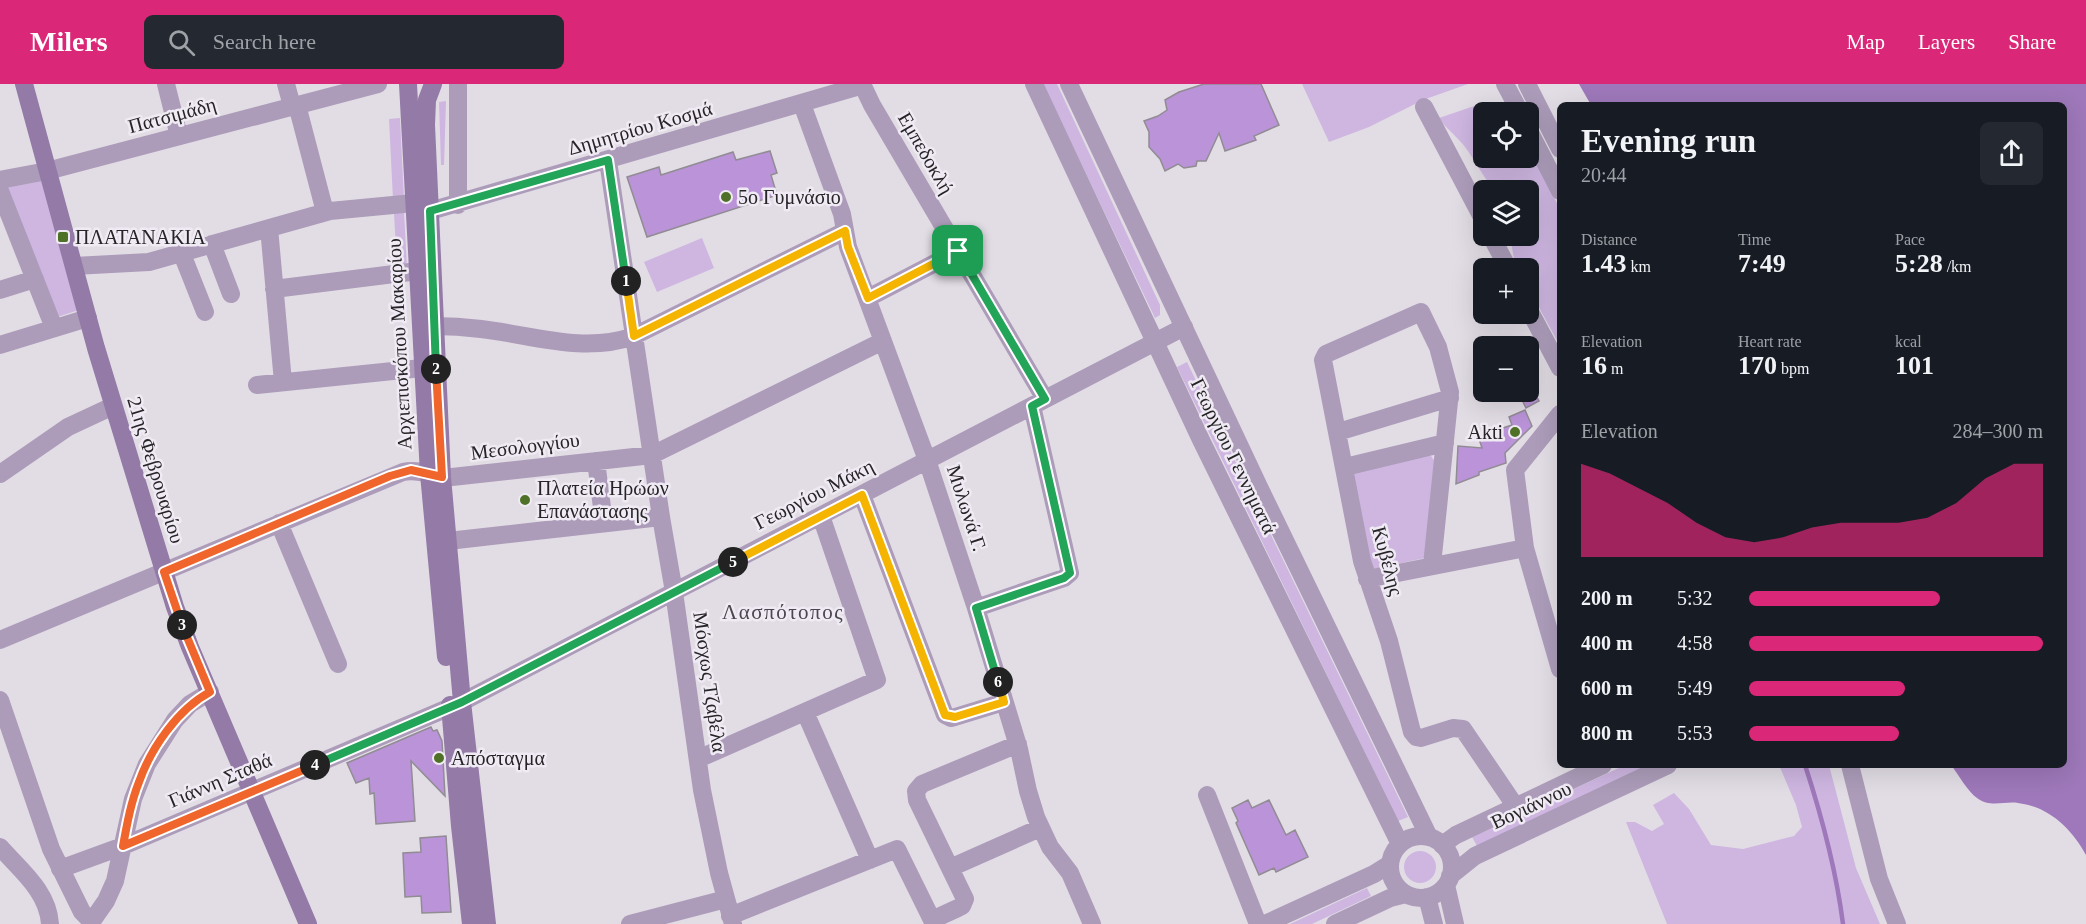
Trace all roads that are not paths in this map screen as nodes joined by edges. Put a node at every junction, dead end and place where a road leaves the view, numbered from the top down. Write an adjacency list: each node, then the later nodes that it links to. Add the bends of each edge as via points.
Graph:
1 (166, 84): 17 (street)
2 (286, 84): 15 (street)
3 (378, 84): 15 (street, Πατσιμάδη)
4 (408, 84): 26 (main road, Αρχιεπισκόπου Μακαρίου)
5 (433, 84): 28 (main road, via 426,107)
6 (458, 84): 27 (street)
7 (863, 84): 14 (street, Δημητρίου Κοσμά); 33 (street, Εμπεδοκλή)
8 (1034, 84): 50 (street, Γεωργίου Γεννηματά)
9 (1069, 84): 46 (street, Γεωργίου Γεννηματά)
10 (1505, 84): 13 (street)
11 (1527, 84): 18 (street)
12 (28, 85): 21 (main road, 21ης Φεβρουαρίου)
13 (1515, 102)
14 (802, 104): 20 (street, Δημητρίου Κοσμά); 31 (street, Μυλωνά Γ.)
15 (294, 106): 17 (street, Πατσιμάδη); 29 (street)
16 (1424, 107): 25 (street)
17 (179, 136): 21 (street, Πατσιμάδη)
18 (1557, 142)
19 (1539, 150): 23 (street)
20 (608, 160): 27 (street, Δημητρίου Κοσμά); 48 (street, Μόσχως Τζαβέλα)
21 (47, 171): 22 (street, Πατσιμάδη); 35 (main road, 21ης Φεβρουαρίου)
22 (0, 180)
23 (1557, 185)
24 (0, 191): 37 (street)
25 (1473, 200)
26 (414, 203): 29 (street); 36 (main road, Αρχιεπισκόπου Μακαρίου)
27 (458, 205): 28 (street, Δημητρίου Κοσμά)
28 (430, 211): 45 (main road)
29 (325, 212): 30 (street)
30 (268, 228): 32 (street); 39 (street)
31 (845, 231): 41 (street, Μυλωνά Γ.); 48 (street)
32 (212, 244): 34 (street); 40 (street)
33 (958, 251): 41 (street); 57 (street, Εμπεδοκλή)
34 (182, 254): 35 (street, via 149,262); 42 (street)
35 (74, 266): 43 (main road, 21ης Φεβρουαρίου)
36 (418, 271): 39 (street); 53 (main road, Αρχιεπισκόπου Μακαρίου)
37 (35, 279): 38 (street); 47 (street)
38 (0, 290)
39 (274, 290): 54 (street)
40 (231, 294)
41 (868, 298): 49 (street, Μυλωνά Γ.)
42 (205, 312)
43 (88, 318): 47 (street); 58 (main road, 21ης Φεβρουαρίου)
44 (1537, 324): 52 (street)
45 (434, 326): 48 (street, via 584,344 612,343); 67 (main road)
46 (1184, 327): 50 (street, Γεωργίου Μάκη); 97 (street, Γεωργίου Γεννηματά)
47 (54, 328): 51 (street)
48 (634, 336): 62 (street, Μόσχως Τζαβέλα)
49 (883, 341): 62 (street, Μεσολογγίου); 63 (street, Μυλωνά Γ.)
50 (1154, 342): 57 (street, Γεωργίου Μάκη); 98 (street, Γεωργίου Γεννηματά)
51 (0, 345)
52 (1557, 362)
53 (422, 368): 54 (street); 67 (main road, Αρχιεπισκόπου Μακαρίου)
54 (283, 382): 55 (street)
55 (257, 386)
56 (1450, 398): 60 (street); 60 (street, Κυβέλης, via 1442,359 1420,312 1324,357); 61 (street)
57 (1038, 402): 63 (street, Γεωργίου Μάκη); 79 (street, Εμπεδοκλή, via 1070,573)
58 (113, 406): 66 (street, via 68,428); 76 (main road, 21ης Φεβρουαρίου)
59 (1557, 418): 74 (street, via 1515,470)
60 (1338, 432): 65 (street, Κυβέλης)
61 (1444, 443): 65 (street); 75 (street)
62 (652, 454): 64 (street, Μεσολογγίου); 70 (street, Μόσχως Τζαβέλα)
63 (927, 460): 68 (street, Γεωργίου Μάκη); 79 (street, Μυλωνά Γ.)
64 (596, 461): 67 (street, Μεσολογγίου); 72 (street)
65 (1345, 467): 77 (street, Κυβέλης)
66 (0, 474)
67 (436, 476): 71 (street, Μεσολογγίου, via 414,470 403,472); 73 (main road); 86 (main road, Αρχιεπισκόπου Μακαρίου)
68 (862, 495): 69 (street, Γεωργίου Μάκη); 85 (street, via 945,715 955,717)
69 (821, 516): 78 (street, Γεωργίου Μάκη); 87 (street, via 877,680)
70 (661, 517): 72 (street); 78 (street, Μόσχως Τζαβέλα)
71 (279, 523): 76 (street, Μεσολογγίου); 82 (street)
72 (604, 523): 73 (street)
73 (448, 541): 86 (main road)
74 (1525, 548): 75 (street); 81 (street)
75 (1432, 565): 77 (street)
76 (164, 572): 80 (street, Μεσολογγίου); 83 (main road, 21ης Φεβρουαρίου)
77 (1367, 579): 95 (street, Κυβέλης, via 1389,641 1414,735 1420,738 1453,728 1463,729)
78 (674, 592): 86 (street, Γεωργίου Μάκη); 89 (street, Μόσχως Τζαβέλα)
79 (976, 608): 85 (street, Μυλωνά Γ.)
80 (0, 640)
81 (1557, 659)
82 (338, 664)
83 (210, 692): 93 (main road, 21ης Φεβρουαρίου); 99 (street, via 190,704 175,720 147,764 136,788)
84 (0, 700): 104 (street)
85 (1004, 702): 88 (street, Μυλωνά Γ.)
86 (456, 705): 93 (street, Γιάννη Σταθά); 113 (main road, Αρχιεπισκόπου Μακαρίου, via 460,826); 114 (main road)
87 (805, 712): 89 (street); 101 (street)
88 (1018, 744): 96 (street, Μυλωνά Γ.); 103 (street, via 922,784 916,791 917,801)
89 (698, 759): 108 (street, Μόσχως Τζαβέλα, via 705,808)
90 (1596, 768): 95 (street, Βογιάννου)
91 (1662, 768): 105 (street, Βογιάννου, via 1475,856)
92 (1851, 768): 122 (street, via 1879,879)
93 (252, 791): 99 (street, Γιάννη Σταθά); 112 (main road, 21ης Φεβρουαρίου)
94 (1208, 795): 117 (street)
95 (1516, 807): 97 (street, Βογιάννου)
96 (1040, 828): 103 (street); 116 (street, Μυλωνά Γ., via 1070,873)
97 (1436, 841): 98 (street, Βογιάννου, via 1415,836); 105 (street, via 1451,859)
98 (1400, 844): 102 (street)
99 (123, 846): 104 (street, Γιάννη Σταθά); 110 (street, via 113,888)
100 (0, 847): 111 (street, via 36,886 47,906)
101 (870, 860): 108 (street); 109 (street, via 897,849)
102 (1390, 864): 106 (street, via 1393,882); 118 (street)
103 (950, 868): 109 (street, via 964,902)
104 (60, 869): 110 (street)
105 (1448, 880): 107 (street, Βογιάννου, via 1438,892); 121 (street)
106 (1406, 894): 107 (street); 119 (street)
107 (1427, 897): 120 (street)
108 (730, 913): 115 (street)
109 (933, 922)
110 (91, 923)
111 (50, 924)
112 (308, 924)
113 (471, 924)
114 (487, 924)
115 (630, 924)
116 (1092, 924)
117 (1258, 924)
118 (1265, 924)
119 (1335, 924)
120 (1434, 924)
121 (1455, 924)
122 (1897, 924)

